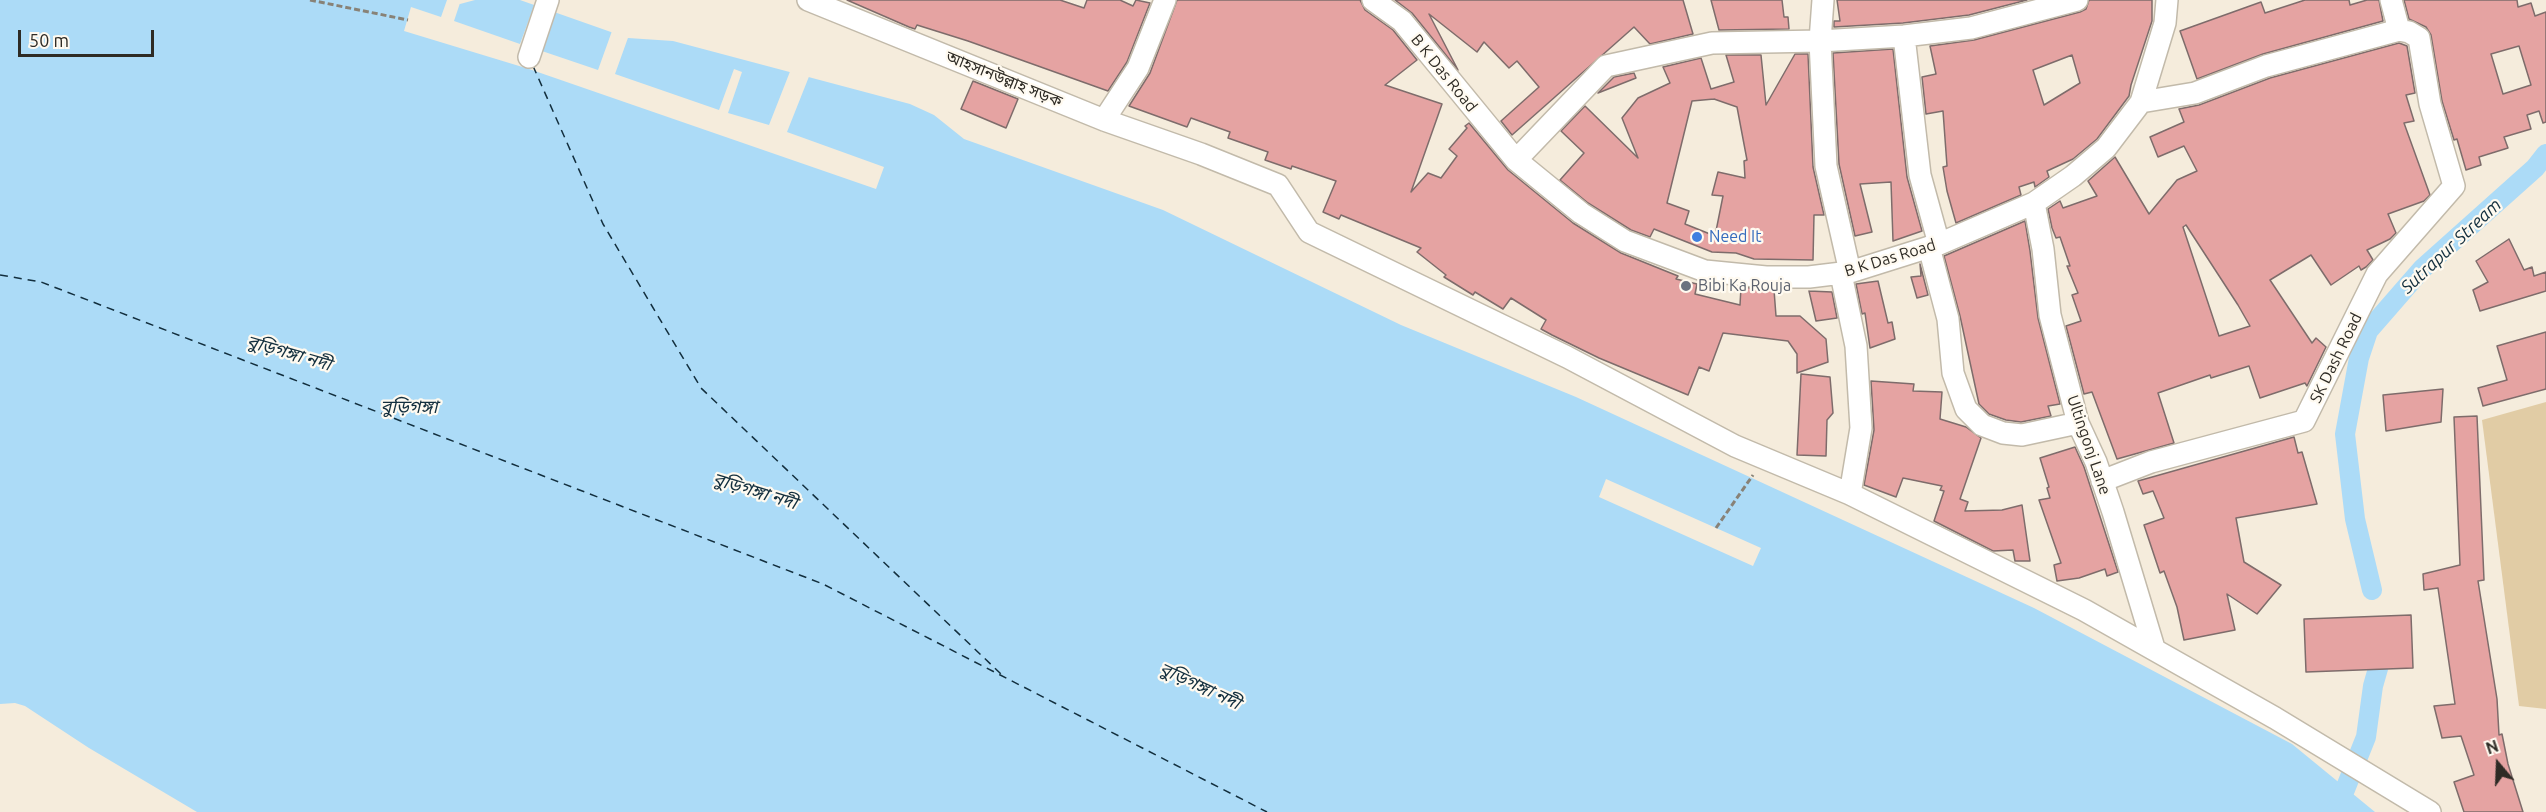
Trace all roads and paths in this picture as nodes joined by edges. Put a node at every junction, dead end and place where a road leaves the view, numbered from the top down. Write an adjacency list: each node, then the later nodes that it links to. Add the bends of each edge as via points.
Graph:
1 (310, 0): 10 (path)
2 (548, 0): 15 (street)
3 (808, 0): 17 (street, আহসানউল্লাহ সড়ক)
4 (1165, 0): 17 (street, via 1138,68)
5 (1373, 0): 18 (street, B K Das Road, via 1402,21)
6 (1823, 0): 14 (street)
7 (2077, 0): 13 (street, via 1971,28)
8 (2166, 0): 16 (street, B K Das Road, via 2165,23)
9 (2391, 0): 12 (street)
10 (319, 1): 11 (path)
11 (408, 20)
12 (2399, 30): 16 (street, via 2266,66 2195,93); 24 (street, SK Dash Road, via 2419,38 2430,104 2454,186 2377,274 2304,421 2151,462)
13 (1904, 36): 14 (street); 20 (street, via 1920,175)
14 (1820, 41): 18 (street, via 1712,43 1606,66); 21 (street, via 1826,166)
15 (529, 57)
16 (2141, 102): 19 (street, B K Das Road, via 2106,148)
17 (1104, 120): 23 (street, আহসানউল্লাহ সড়ক, via 1278,185 1309,232 1567,357)
18 (1516, 160): 21 (street, B K Das Road, via 1581,213 1625,241 1705,270 1766,277)
19 (2034, 203): 20 (street, B K Das Road); 22 (street, Ultingonj Lane, via 2050,315)
20 (1934, 246): 21 (street, B K Das Road); 22 (street, via 1948,319 1953,373 1966,409 1982,425 2003,433 2022,435)
21 (1845, 273): 25 (street, via 1856,346 1861,428)
22 (2078, 423): 24 (street, Ultingonj Lane)
23 (1765, 459): 25 (street, আহসানউল্লাহ সড়ক); 26 (path)
24 (2102, 481): 27 (street, Ultingonj Lane)
25 (1850, 494): 27 (street, আহসানউল্লাহ সড়ক)
26 (1716, 528)
27 (2154, 648): 28 (street, আহসানউল্লাহ সড়ক)
28 (2430, 812)

